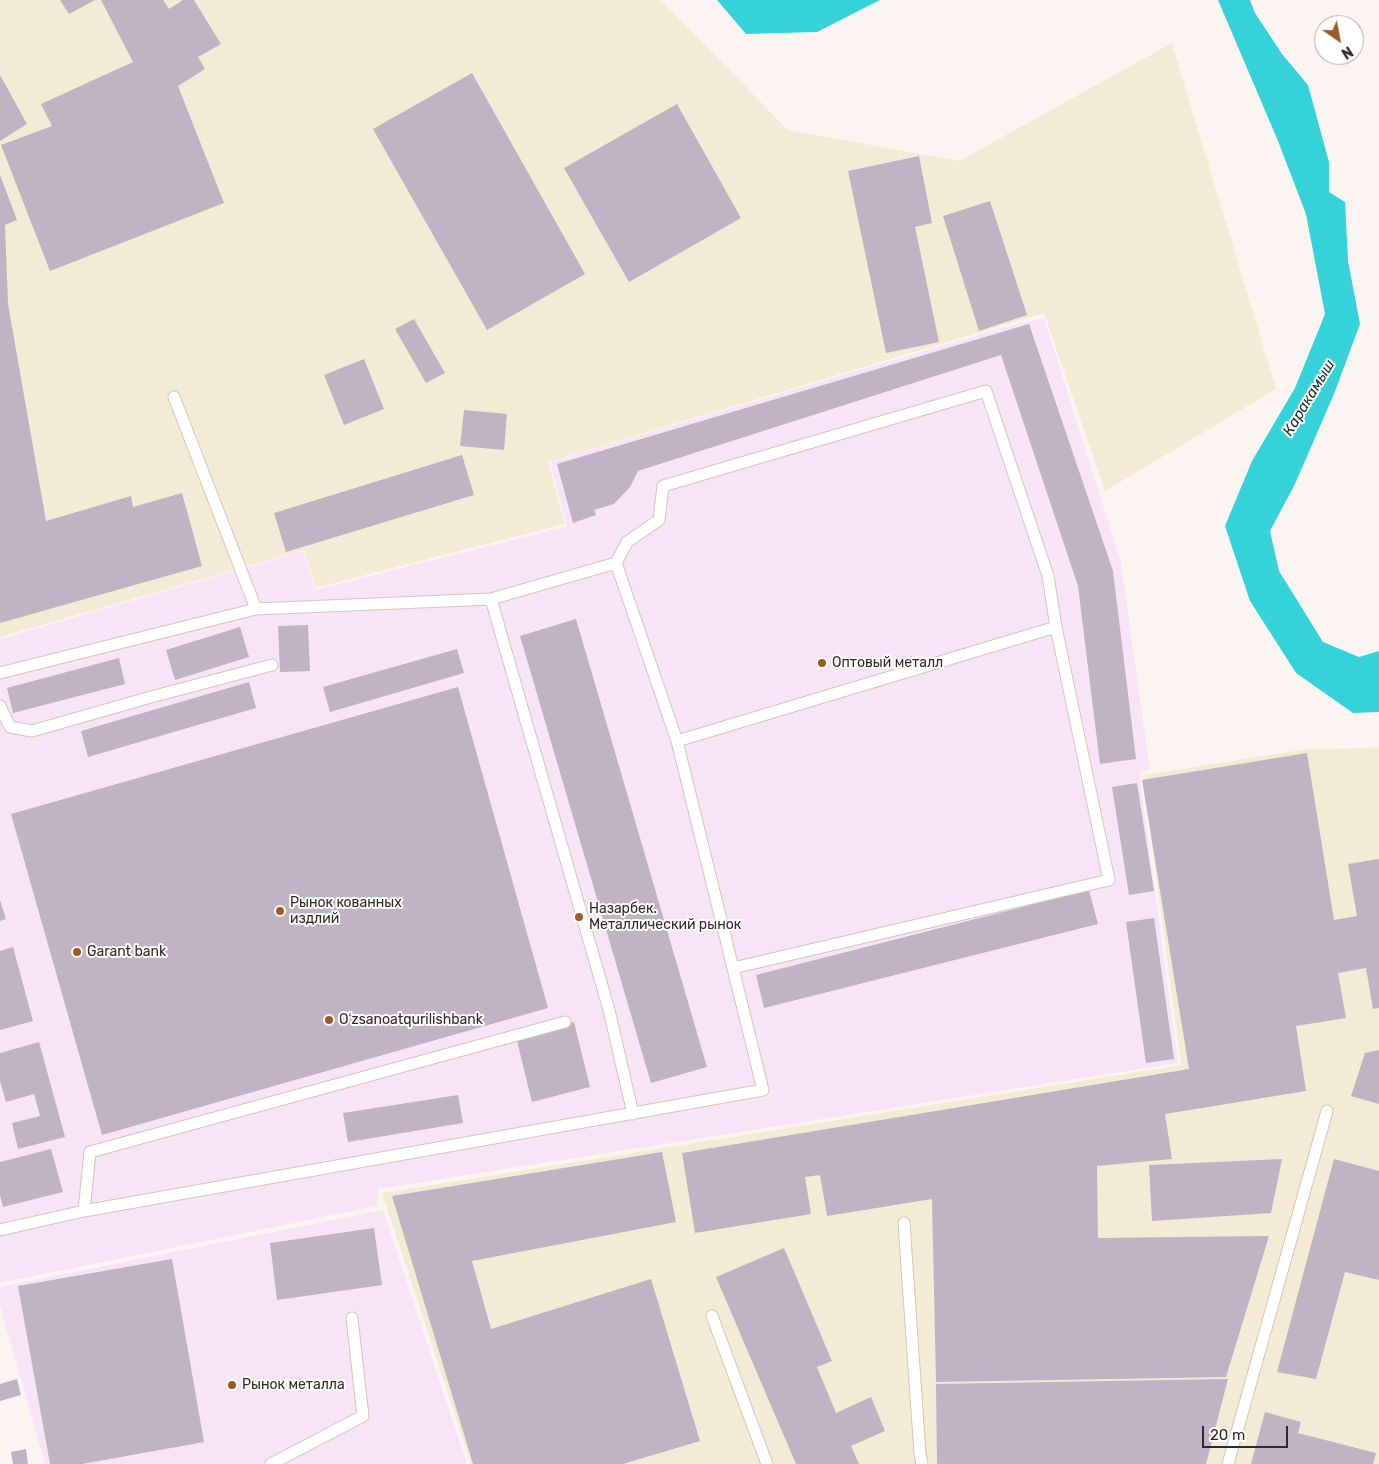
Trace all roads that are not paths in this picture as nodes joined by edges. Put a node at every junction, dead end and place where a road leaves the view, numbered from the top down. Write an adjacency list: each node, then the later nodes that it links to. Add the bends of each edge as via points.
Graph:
1 (174, 397): 4 (lane)
2 (616, 563): 3 (lane); 5 (lane, via 627,542 659,520 663,486 986,391 1048,576); 9 (lane)
3 (490, 599): 4 (lane); 13 (lane, via 609,1010)
4 (256, 609): 7 (lane)
5 (1056, 627): 9 (lane); 10 (lane, via 1109,880)
6 (272, 665): 8 (lane, via 32,731 10,727)
7 (0, 673)
8 (0, 706)
9 (677, 741): 10 (lane)
10 (733, 968): 13 (lane, via 763,1090)
11 (565, 1022): 14 (lane, via 90,1152)
12 (1326, 1111): 22 (lane)
13 (633, 1114): 14 (lane)
14 (84, 1212): 16 (lane)
15 (904, 1223): 21 (lane)
16 (0, 1230)
17 (712, 1316): 20 (lane)
18 (352, 1318): 19 (lane, via 363,1416)
19 (271, 1464)
20 (767, 1464)
21 (922, 1464)
22 (1228, 1464)

